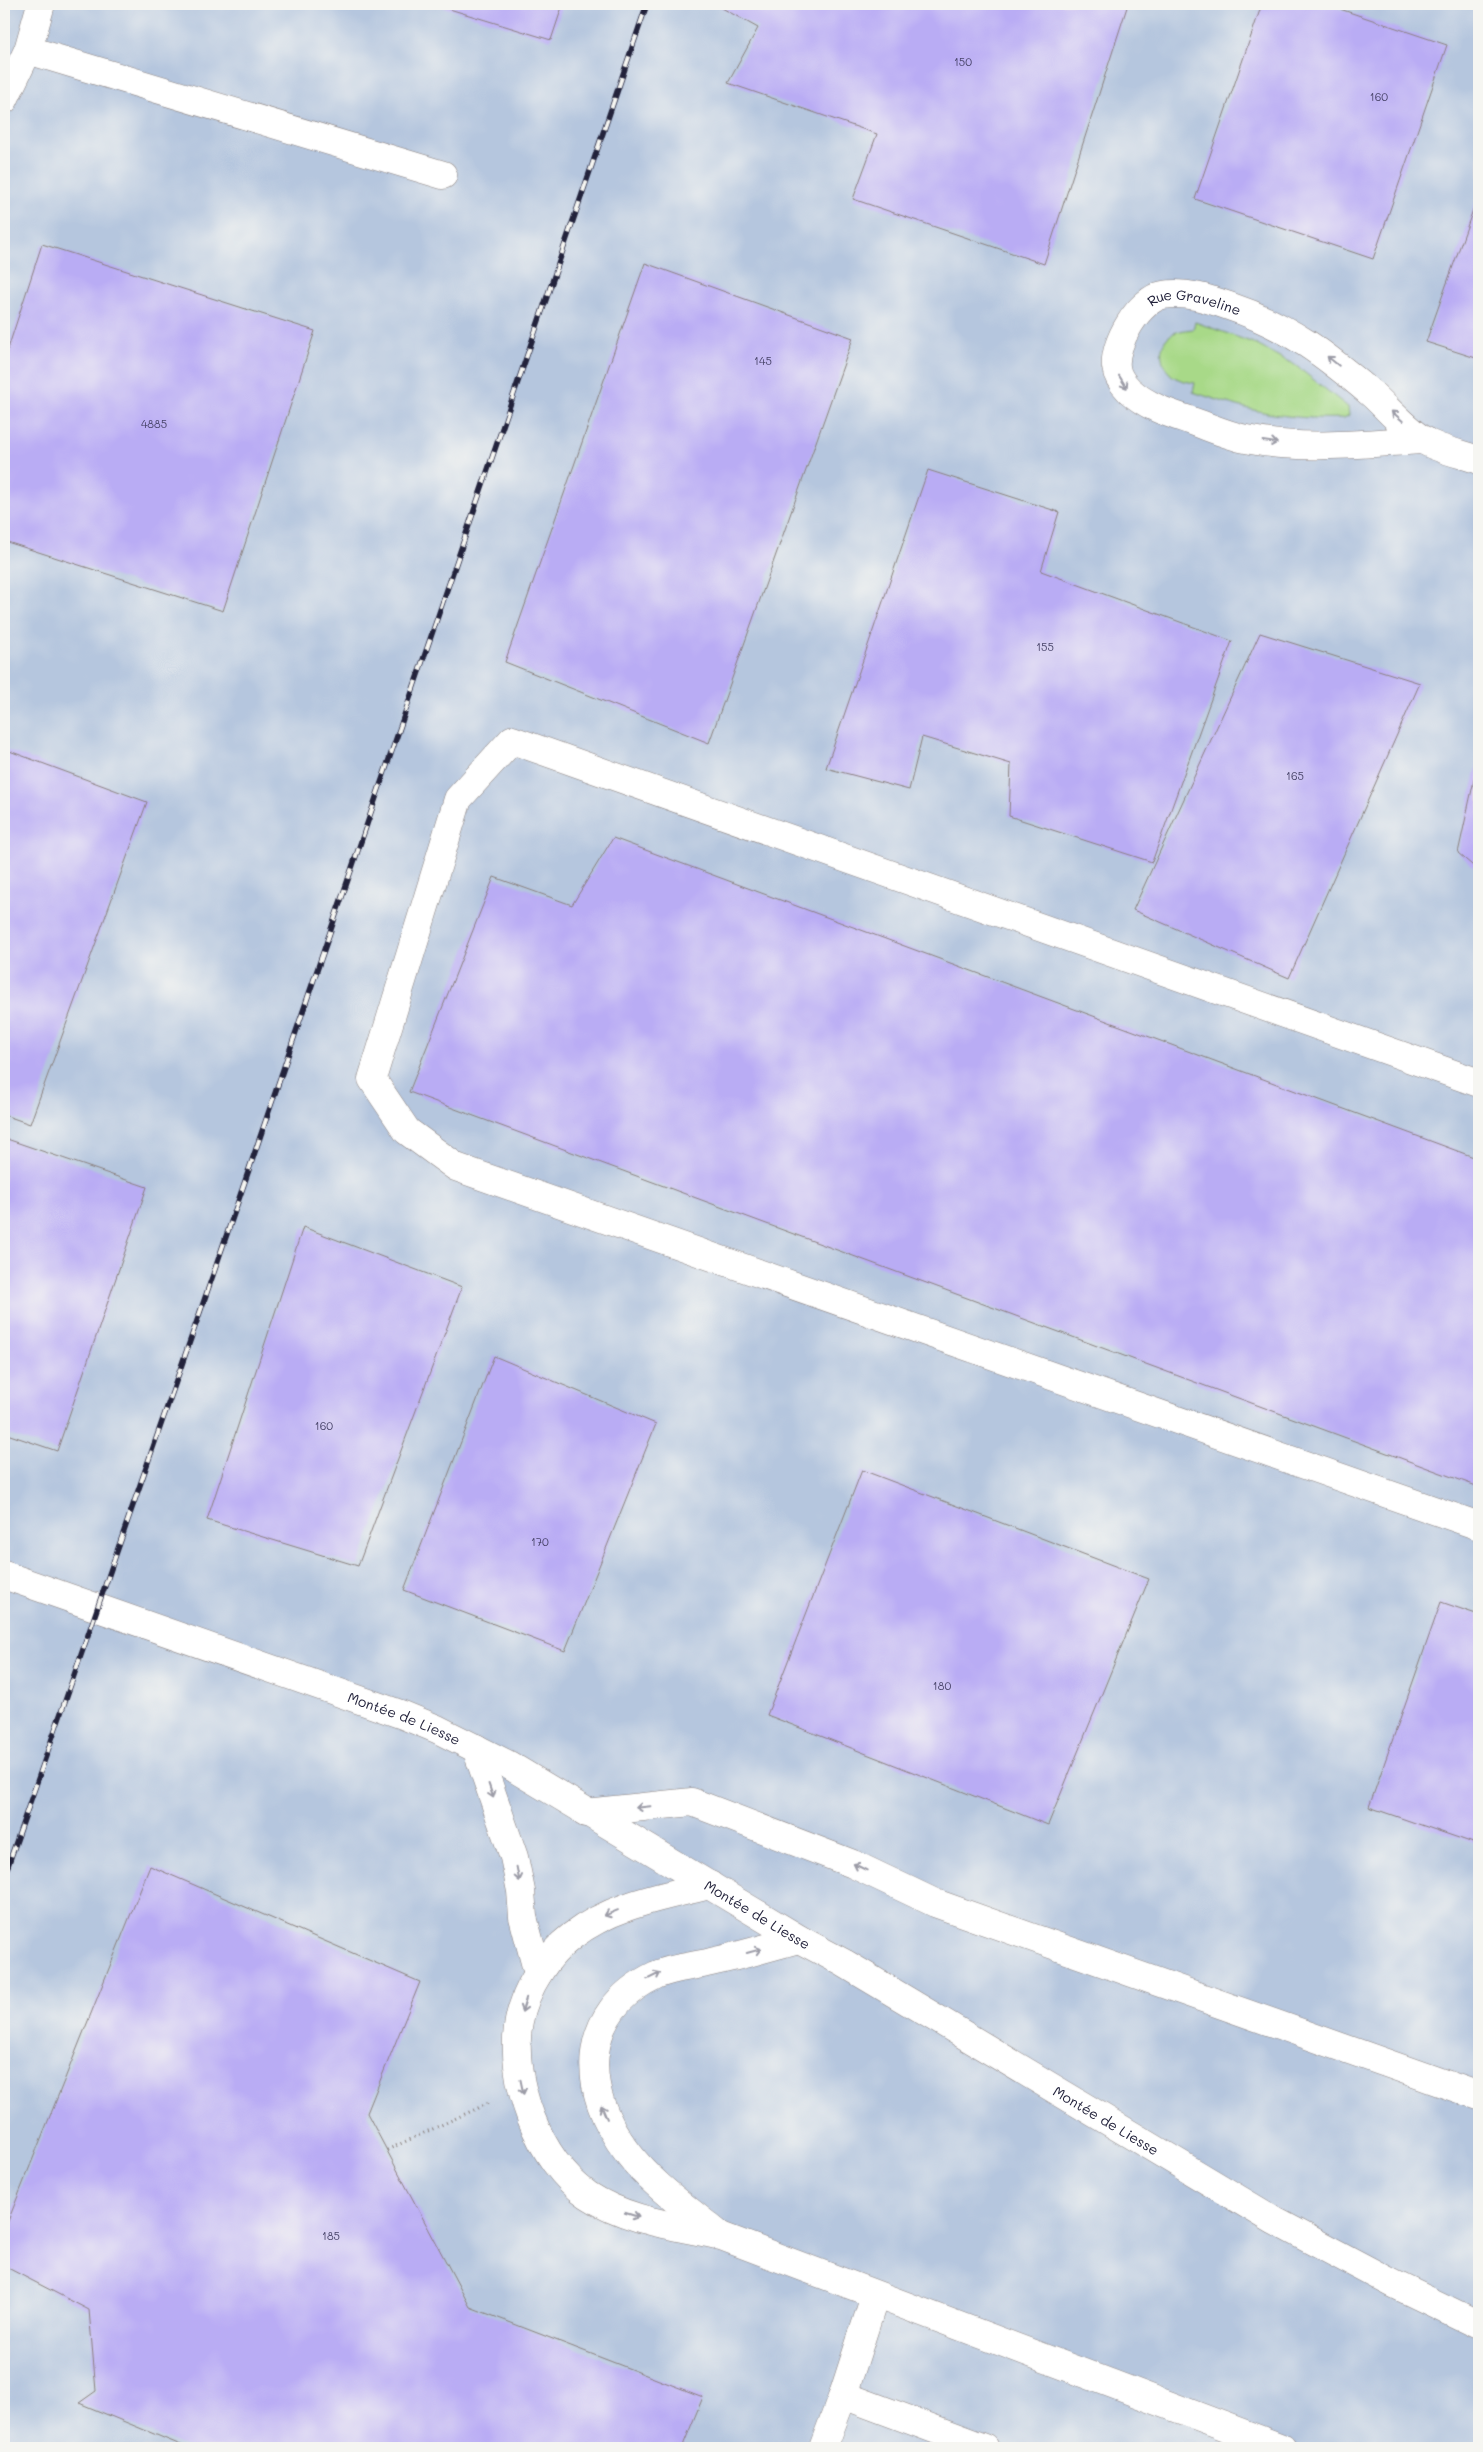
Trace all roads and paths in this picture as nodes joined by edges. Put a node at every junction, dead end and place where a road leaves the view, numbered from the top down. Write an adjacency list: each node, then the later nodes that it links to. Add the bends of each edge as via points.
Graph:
1 (41, 4): 2 (street)
2 (28, 50): 3 (street); 4 (street)
3 (4, 100)
4 (443, 175)
5 (1424, 440): 5 (street, Rue Graveline, one-way to 5, via 1316,348 1265,320 1213,300 1175,294 1151,300 1132,320 1117,350 1116,367 1121,380 1142,402 1245,439 1280,444); 6 (street, Rue Graveline)
6 (1479, 460)
7 (1479, 1083): 8 (street, via 512,740 458,799 372,1079 407,1131 456,1167)
8 (1479, 1526)
9 (4, 1575): 10 (street, Montée de Liesse, via 403,1715)
10 (476, 1748): 11 (street, Montée de Liesse); 14 (street, one-way to 14, via 514,1857 523,1917)
11 (585, 1812): 12 (street, Montée de Liesse); 15 (street, one-way to 11, via 935,1903 852,1864 692,1802)
12 (710, 1885): 13 (street, Montée de Liesse); 14 (street, one-way to 14, via 631,1905 594,1921 562,1944)
13 (799, 1939): 18 (street, one-way to 13, via 628,2154 596,2092 593,2069 596,2046 602,2026 615,2005 645,1981 675,1968 710,1963); 20 (street, Montée de Liesse, via 1275,2220)
14 (538, 1974): 18 (street, one-way to 18, via 526,1997 519,2021 518,2059 527,2106 537,2133 552,2158 580,2189 616,2210)
15 (1479, 2096)
16 (491, 2102): 17 (path)
17 (387, 2150)
18 (721, 2236): 19 (street)
19 (875, 2296): 21 (street); 25 (street)
20 (1479, 2325)
21 (843, 2395): 22 (street); 23 (street)
22 (929, 2438): 24 (street)
23 (823, 2448)
24 (985, 2448)
25 (1282, 2448)

